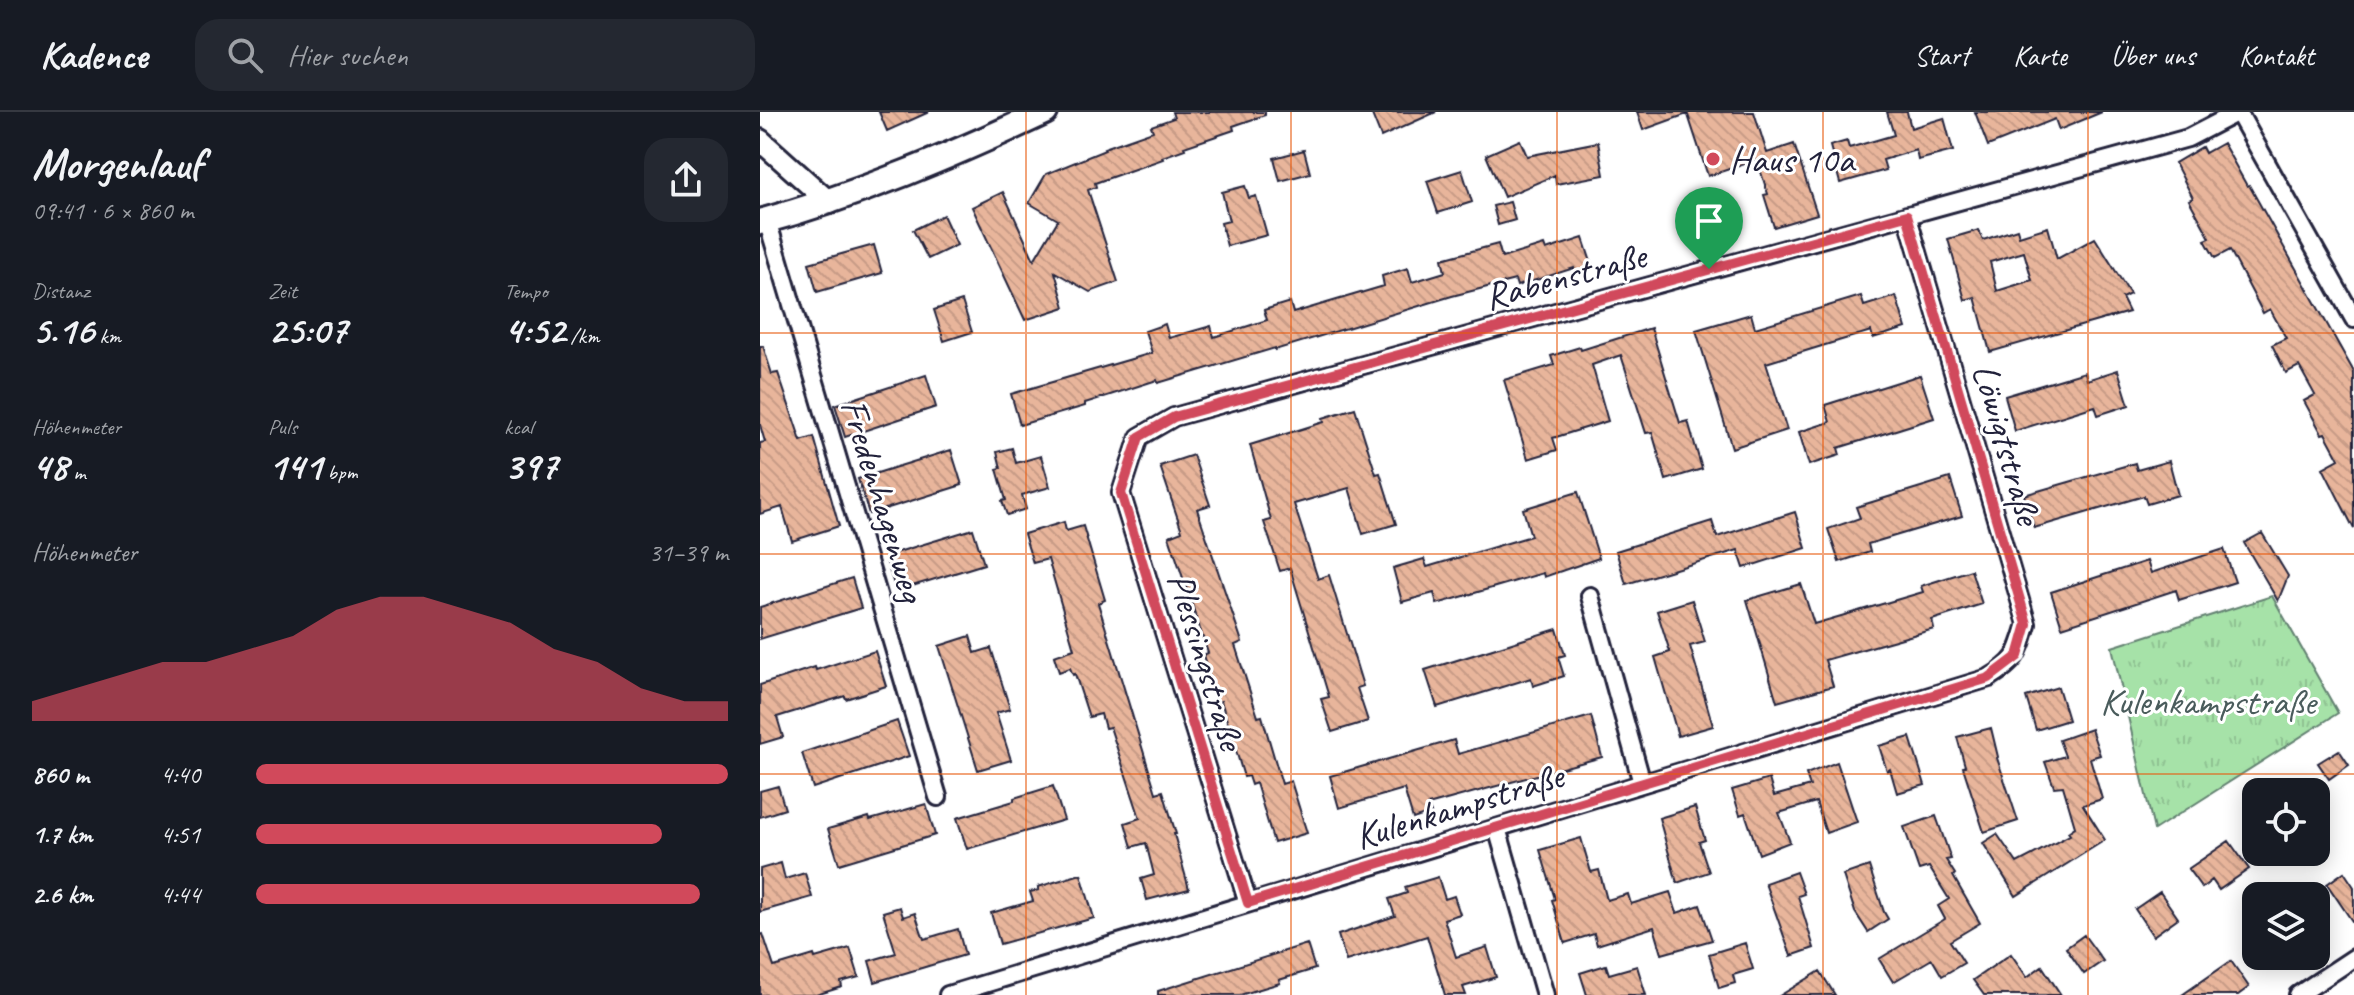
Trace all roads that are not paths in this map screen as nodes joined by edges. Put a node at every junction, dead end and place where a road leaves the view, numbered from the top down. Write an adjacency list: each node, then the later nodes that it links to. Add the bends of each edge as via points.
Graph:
1 (1045, 112): 4 (main road)
2 (2238, 112): 5 (street, Rabenstraße, via 2188,138); 7 (street)
3 (760, 140): 4 (street)
4 (830, 203): 6 (main road)
5 (1907, 215): 8 (street, Rabenstraße, via 1174,417); 10 (street, Löwigtstraße, via 2027,624 2018,656)
6 (764, 221): 12 (street, Fredenhagenweg)
7 (2354, 319)
8 (1139, 437): 14 (street, Plessingstraße, via 1121,493)
9 (1590, 596): 11 (street)
10 (1989, 678): 11 (street, Kulenkampstraße)
11 (1642, 783): 13 (street, Kulenkampstraße)
12 (938, 797)
13 (1497, 828): 14 (street, Kulenkampstraße); 17 (street)
14 (1248, 903): 16 (street, Kulenkampstraße)
15 (2354, 958): 18 (street)
16 (948, 995)
17 (1545, 995)
18 (2298, 995)

